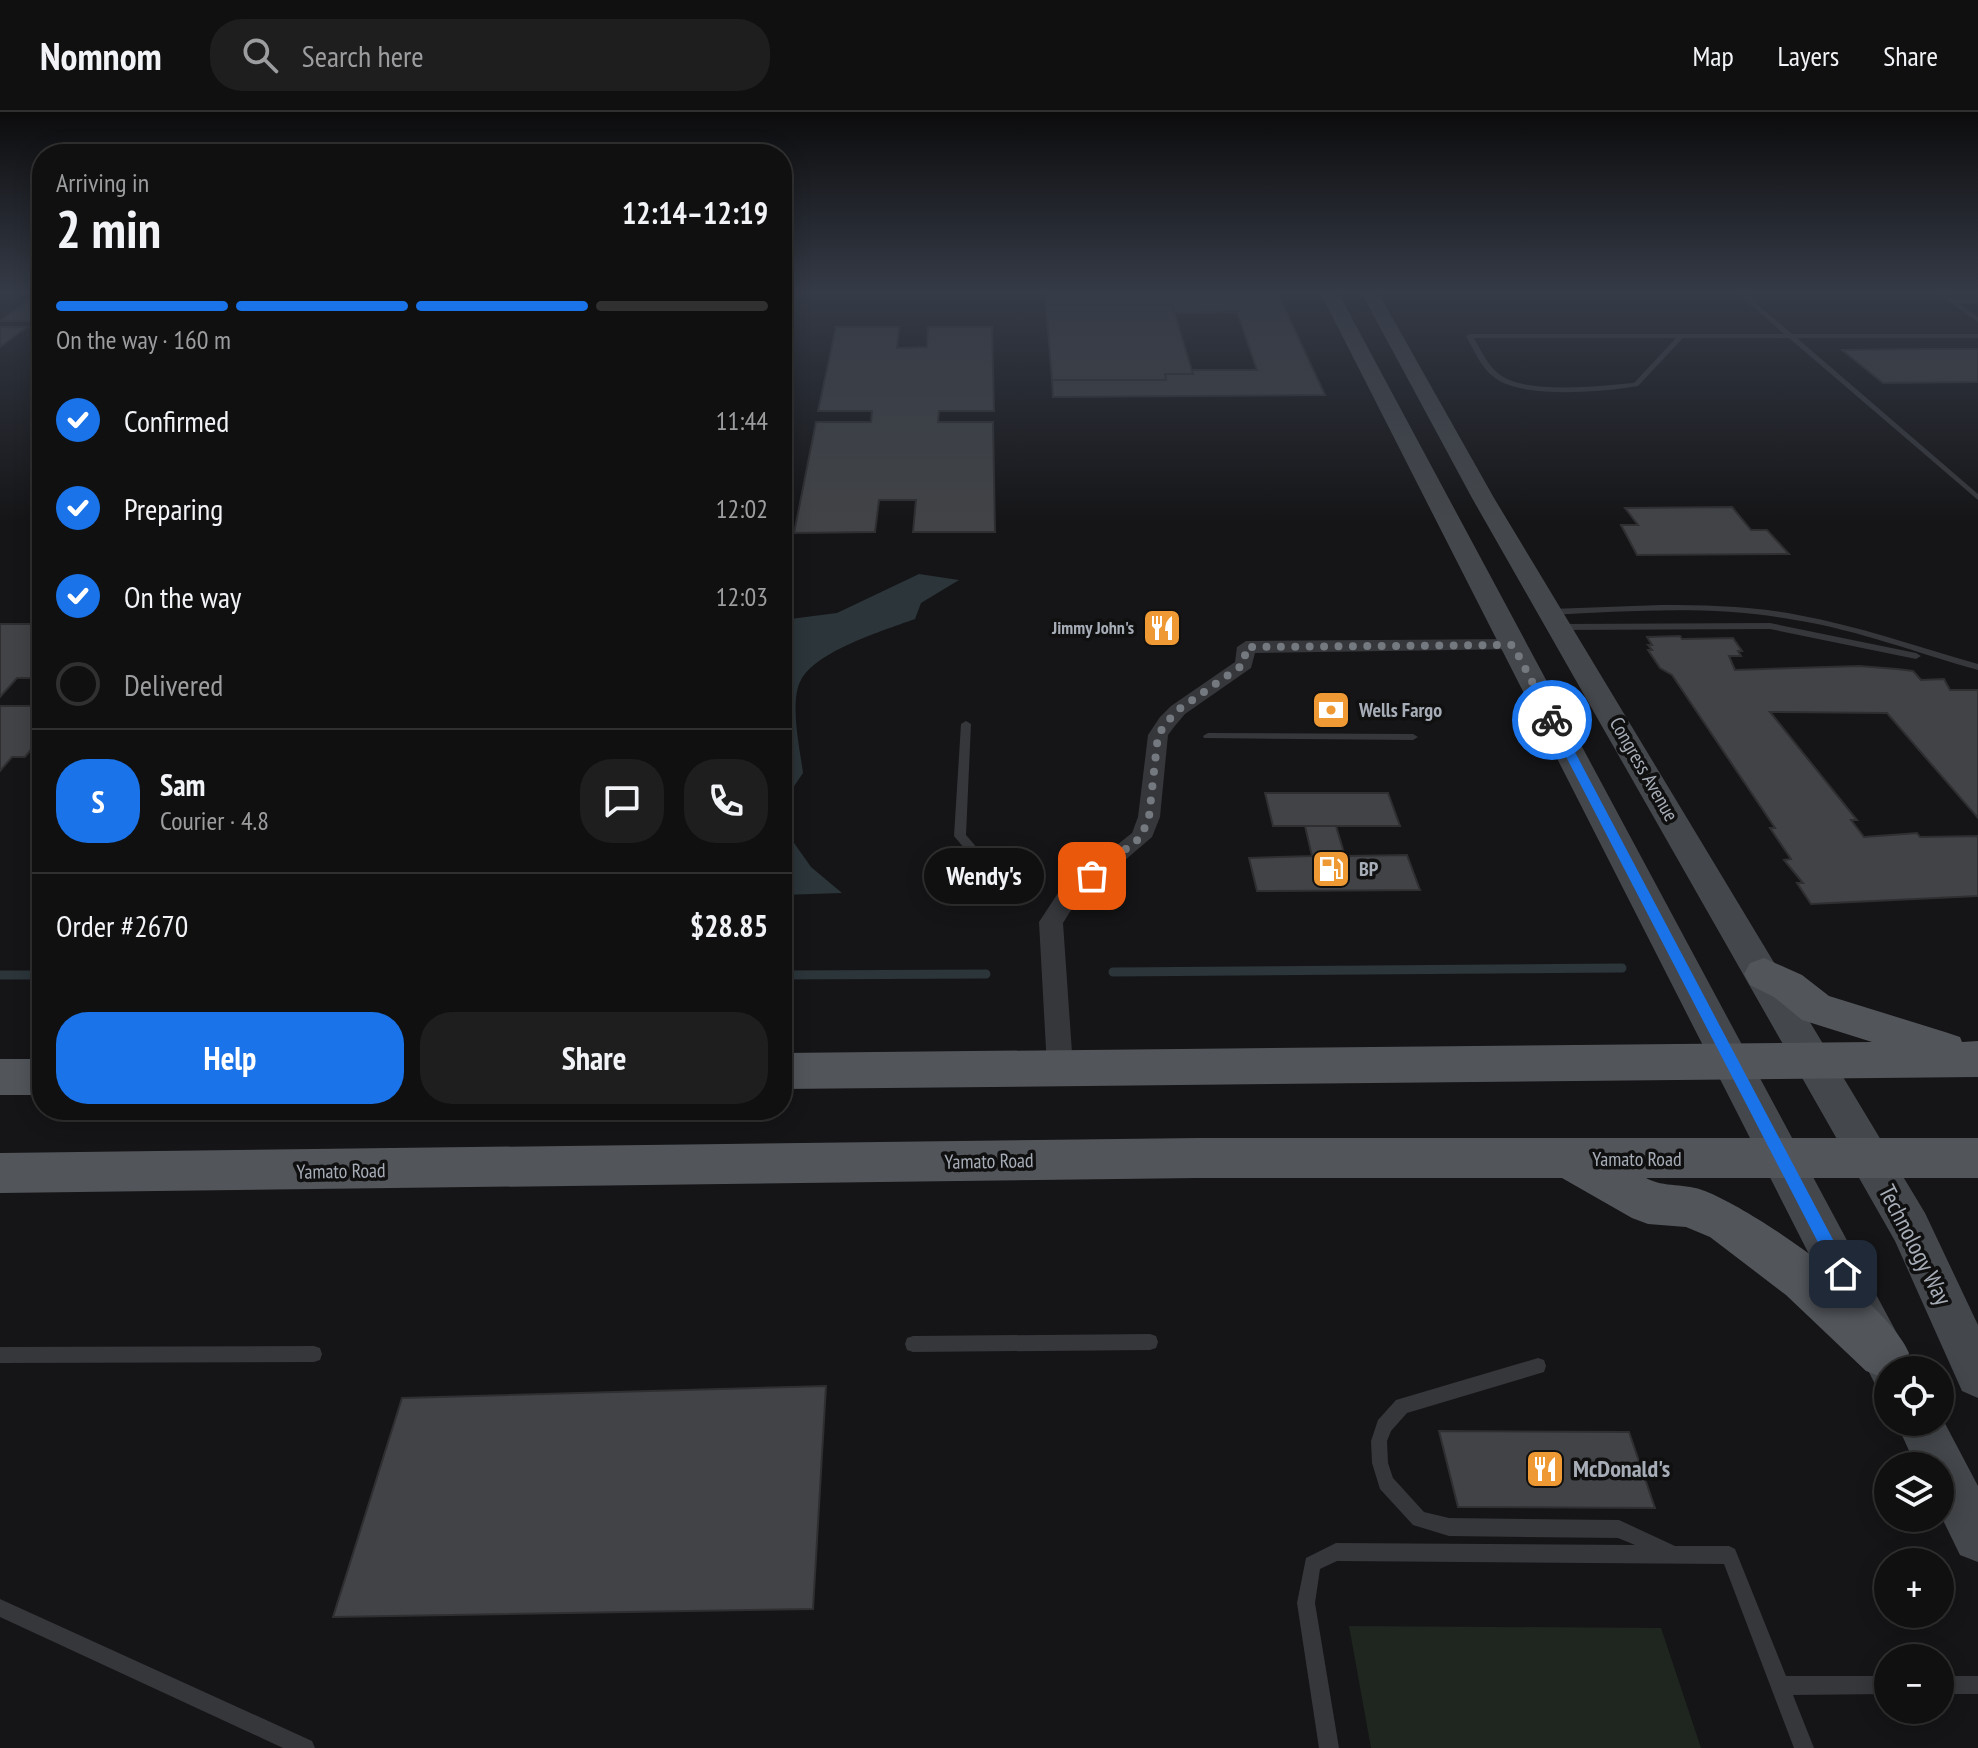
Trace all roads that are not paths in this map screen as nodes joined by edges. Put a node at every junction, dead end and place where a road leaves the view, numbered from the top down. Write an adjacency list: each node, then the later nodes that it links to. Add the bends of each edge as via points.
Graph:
1 (1370, 370): 8 (main road)
2 (1412, 370): 7 (main road, Congress Avenue)
3 (1492, 370): 4 (lane, via 1506,382 1530,386 1636,385)
4 (1649, 370)
5 (1831, 370): 6 (lane)
6 (1978, 498)
7 (1556, 619): 9 (lane, via 1770,626); 9 (lane, via 1733,609 1773,613); 15 (main road, Congress Avenue)
8 (1513, 645): 18 (main road); 19 (street, via 1246,647 1244,664 1178,710 1158,735 1149,817 1141,837 1068,896 1051,922)
9 (1963, 663): 10 (lane)
10 (1978, 667)
11 (966, 724): 14 (lane, via 960,836 974,852)
12 (1208, 736): 13 (lane)
13 (1413, 737)
14 (1002, 865)
15 (1764, 974): 16 (main road, via 1816,1008); 17 (main road, Congress Avenue)
16 (1976, 1059): 17 (main road)
17 (1816, 1062): 18 (main road); 26 (main road, Congress Avenue)
18 (1732, 1064): 19 (main road); 25 (main road)
19 (1060, 1067): 20 (main road)
20 (792, 1071)
21 (0, 1077): 22 (main road)
22 (32, 1077)
23 (1978, 1158): 26 (main road, Yamato Road)
24 (1570, 1159): 25 (main road, Yamato Road); 27 (main road, Yamato Road, via 1198,1158); 32 (main road, via 1648,1203 1689,1206 1726,1222 1803,1278)
25 (1784, 1159): 26 (main road, Yamato Road); 33 (main road)
26 (1872, 1159): 35 (main road, Technology Way, via 1910,1227)
27 (0, 1173)
28 (1150, 1342): 29 (lane)
29 (913, 1344)
30 (314, 1354): 31 (lane)
31 (0, 1355)
32 (1882, 1356)
33 (1885, 1356)
34 (1538, 1366): 38 (lane, via 1402,1406 1384,1426 1379,1441 1386,1483 1419,1519 1449,1527 1619,1529)
35 (1978, 1375)
36 (1926, 1436): 37 (main road)
37 (1978, 1537)
38 (1678, 1556): 43 (lane, via 1729,1555); 45 (lane, via 1336,1552 1312,1564 1306,1603)
39 (0, 1608): 44 (lane)
40 (1874, 1685): 43 (lane)
41 (1954, 1685): 42 (lane)
42 (1978, 1685)
43 (1780, 1686): 46 (lane)
44 (305, 1748)
45 (1329, 1748)
46 (1804, 1748)

